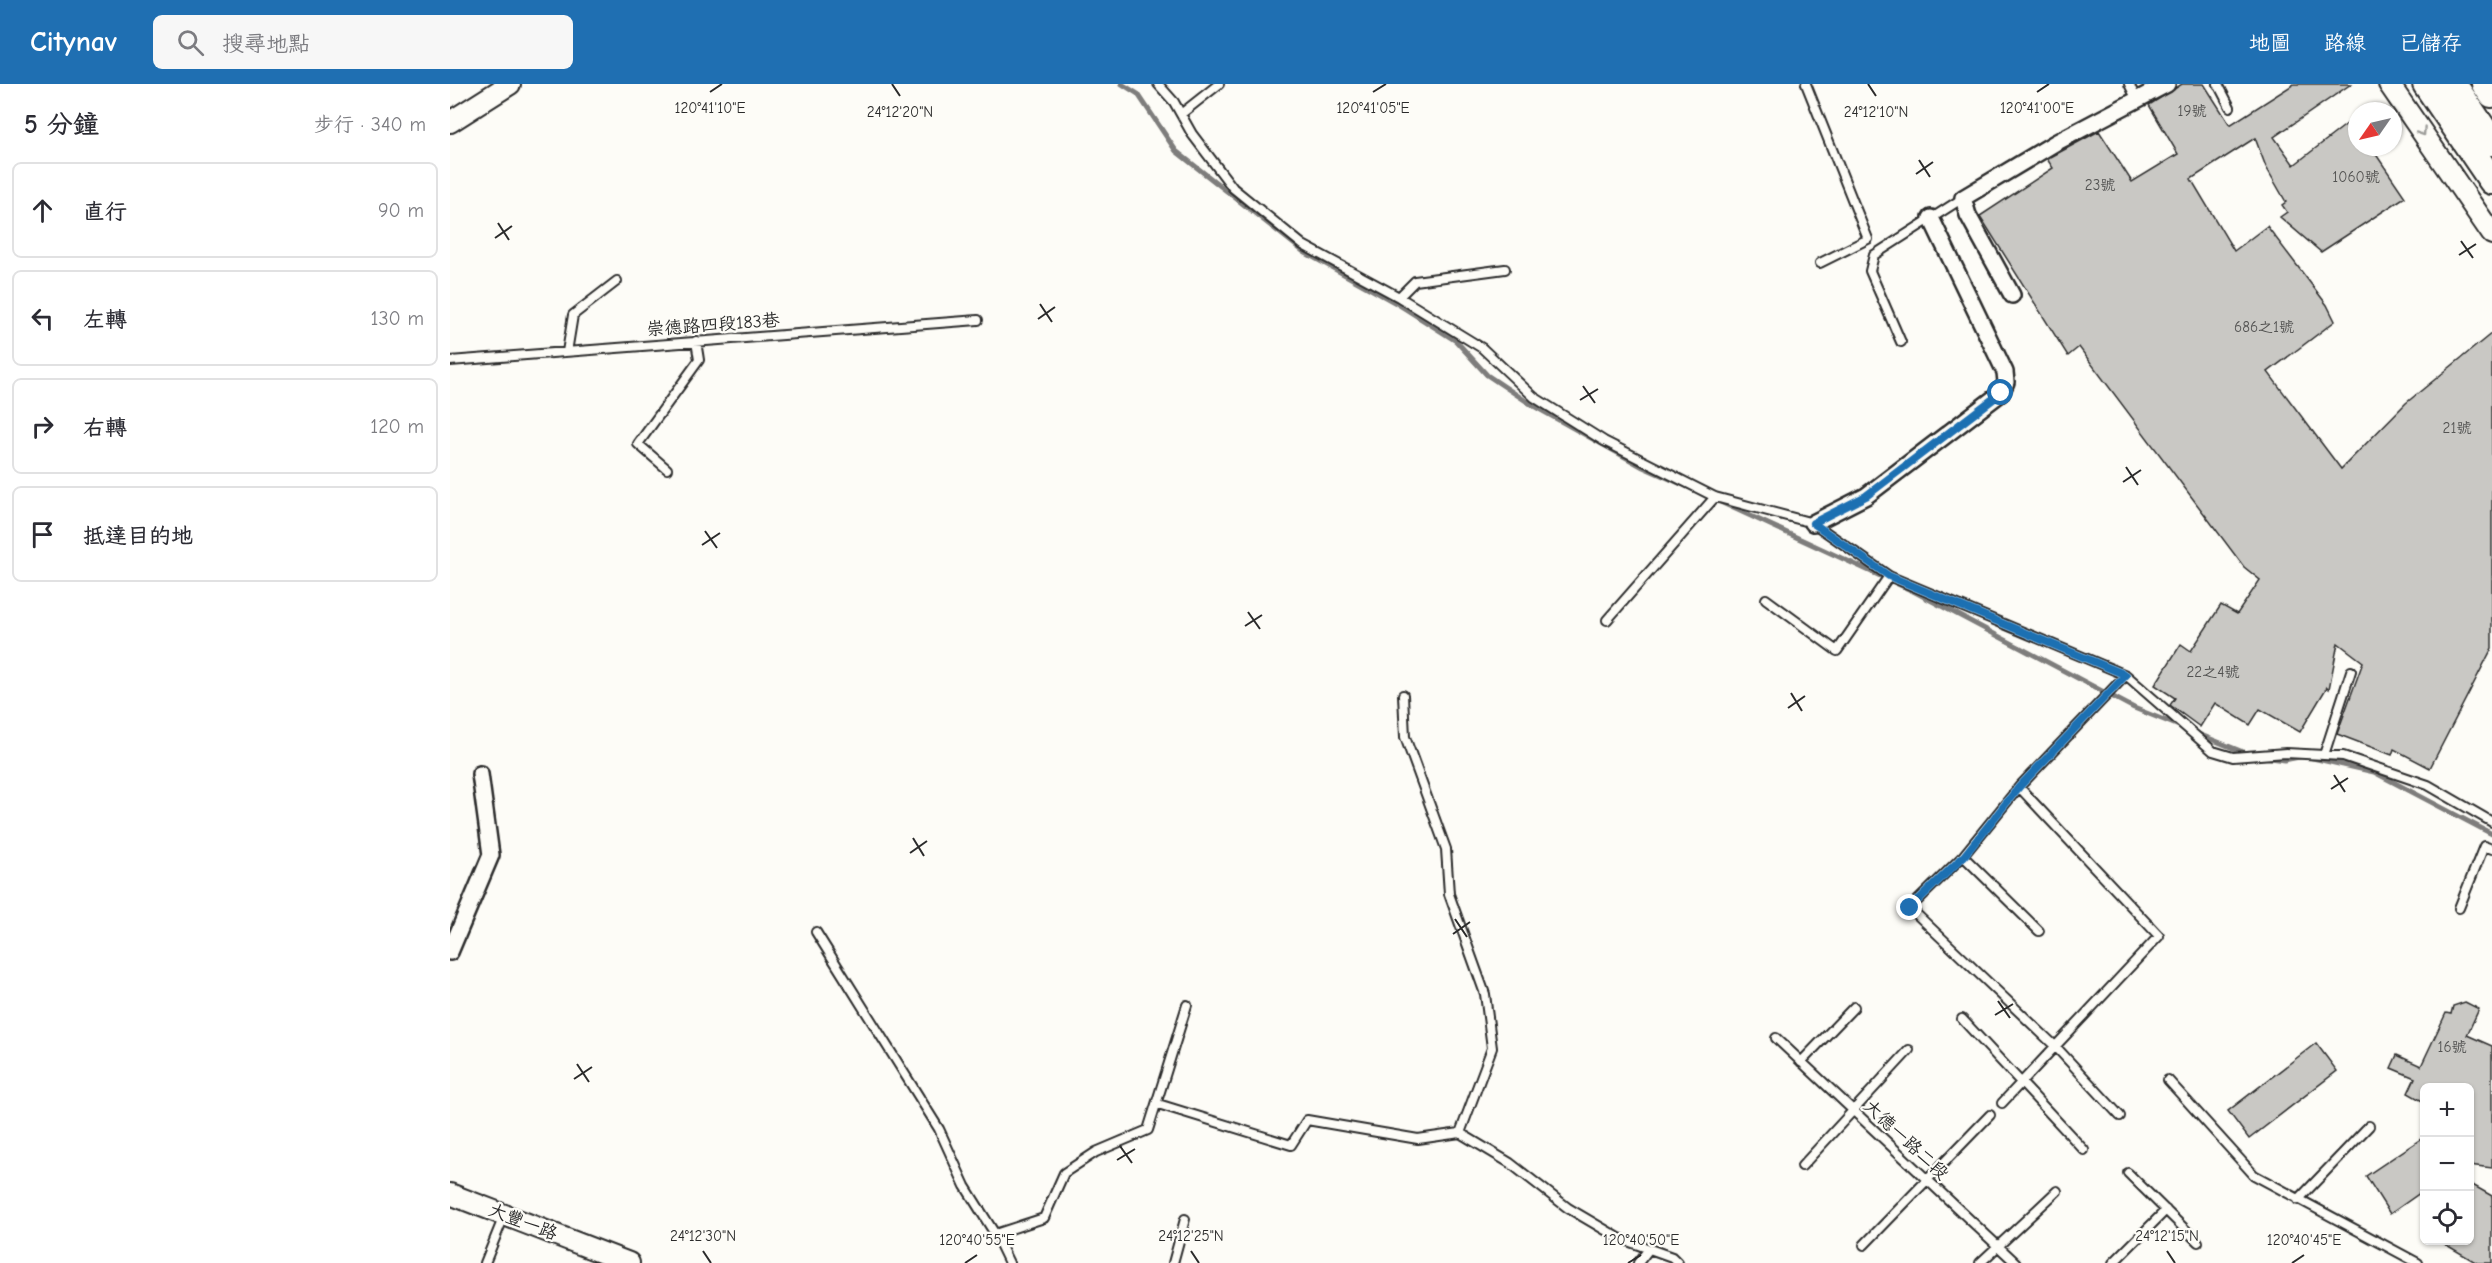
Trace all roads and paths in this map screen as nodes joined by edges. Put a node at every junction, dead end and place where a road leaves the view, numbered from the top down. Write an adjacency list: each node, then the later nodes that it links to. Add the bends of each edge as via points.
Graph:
1 (510, 84): 16 (street)
2 (1158, 84): 15 (lane)
3 (1219, 84): 15 (lane)
4 (1806, 84): 22 (lane, via 1868,239)
5 (2129, 84): 13 (lane)
6 (2167, 84): 13 (street)
7 (2218, 84): 14 (lane)
8 (2389, 84): 21 (street, one-way to 21)
9 (2426, 84): 18 (highway)
10 (2453, 84): 17 (highway)
11 (2485, 84): 12 (highway)
12 (2492, 94)
13 (2137, 99): 19 (street)
14 (2230, 107)
15 (1181, 114): 26 (lane, via 1233,188 1303,245)
16 (450, 122)
17 (2492, 142)
18 (2492, 181)
19 (1963, 198): 20 (lane); 25 (street, via 1968,215)
20 (1931, 218): 29 (lane, via 1874,255 1870,271); 34 (street, via 2005,372 2006,382 2001,393 1866,496)
21 (2492, 234)
22 (1820, 264)
23 (1505, 269): 26 (lane, via 1415,281)
24 (616, 281): 30 (lane, via 573,315)
25 (2012, 296)
26 (1399, 297): 33 (lane, via 1482,348 1534,397 1604,441)
27 (978, 320): 28 (lane, 崇德路四段183巷)
28 (696, 341): 30 (lane, 崇德路四段183巷); 32 (lane, via 699,360 638,444)
29 (1901, 342)
30 (567, 352): 31 (lane, 崇德路四段183巷)
31 (450, 361)
32 (667, 469)
33 (1715, 497): 34 (lane); 37 (lane)
34 (1813, 523): 35 (lane)
35 (1889, 576): 36 (lane, via 1837,651); 39 (lane)
36 (1766, 599)
37 (1607, 620)
38 (2351, 671): 41 (lane)
39 (2126, 675): 41 (lane, via 2213,752 2233,757); 43 (lane)
40 (1403, 695): 66 (lane, via 1405,737 1446,849 1449,894 1485,994 1492,1047)
41 (2324, 755): 44 (lane, via 2343,756 2428,785)
42 (480, 774): 50 (street, via 491,855)
43 (2019, 787): 46 (lane); 55 (lane, via 2158,936)
44 (2492, 822)
45 (2492, 849): 47 (lane, via 2484,846)
46 (1964, 856): 48 (lane); 55 (lane, via 1910,908)
47 (2459, 908)
48 (2039, 931)
49 (816, 932): 77 (lane, via 939,1129 965,1186)
50 (450, 952)
51 (1187, 1005): 61 (lane)
52 (1854, 1007): 57 (lane)
53 (1962, 1019): 59 (lane)
54 (1776, 1038): 57 (lane, 大德一路二段)
55 (2056, 1047): 59 (lane); 64 (lane)
56 (1909, 1050): 62 (lane)
57 (1801, 1062): 62 (lane, 大德一路二段)
58 (2169, 1080): 73 (lane, via 2254,1175)
59 (2022, 1085): 60 (lane); 67 (lane)
60 (2002, 1103)
61 (1158, 1104): 66 (lane, via 1291,1145 1307,1120 1419,1138); 77 (lane, via 1148,1130 1096,1152 1064,1173 1044,1218)
62 (1853, 1110): 68 (lane); 70 (lane, 大德一路二段)
63 (1990, 1115): 70 (lane)
64 (2120, 1116)
65 (2369, 1126): 73 (lane)
66 (1460, 1133): 81 (lane, via 1510,1163 1568,1208 1619,1238)
67 (2084, 1150)
68 (1802, 1166)
69 (2128, 1173): 74 (lane)
70 (1928, 1181): 79 (lane); 80 (lane, 大德一路二段)
71 (2056, 1191): 80 (lane)
72 (450, 1194): 75 (street, 大豐一路)
73 (2298, 1200): 91 (lane)
74 (2166, 1210): 78 (lane); 90 (lane)
75 (504, 1215): 82 (lane); 83 (street, 大豐一路)
76 (1185, 1219): 85 (lane)
77 (995, 1234): 84 (lane)
78 (2198, 1242)
79 (1864, 1245)
80 (1998, 1246): 88 (lane); 89 (lane, 大德一路二段)
81 (1649, 1249): 86 (lane); 87 (lane)
82 (485, 1263)
83 (630, 1263)
84 (1009, 1263)
85 (1173, 1263)
86 (1638, 1263)
87 (1678, 1263)
88 (1980, 1263)
89 (2016, 1263)
90 (2113, 1263)
91 (2418, 1263)

